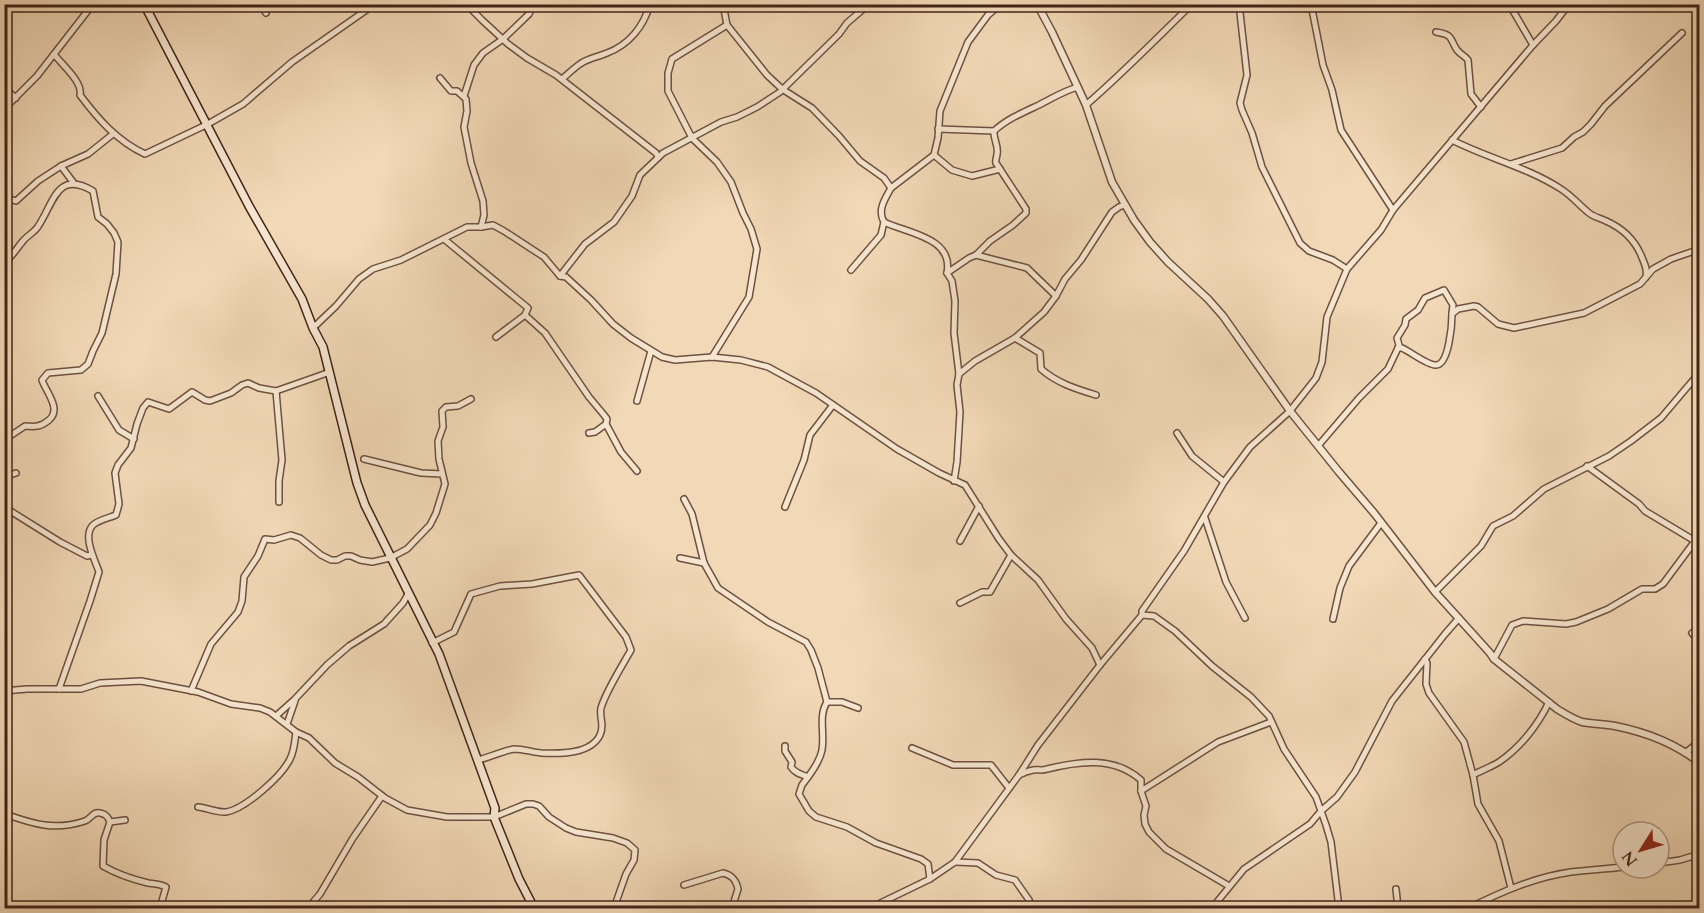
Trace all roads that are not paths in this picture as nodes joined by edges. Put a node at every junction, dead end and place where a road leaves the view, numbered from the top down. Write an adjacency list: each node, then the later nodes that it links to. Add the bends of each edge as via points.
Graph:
1 (93, 4): 23 (street)
2 (144, 4): 34 (main road)
3 (260, 4): 17 (street)
4 (375, 4): 34 (street, via 292,62 243,104)
5 (470, 4): 21 (street)
6 (533, 4): 21 (street, via 529,14)
7 (650, 4): 25 (street, via 633,36 609,53 581,63)
8 (723, 4): 18 (street)
9 (869, 4): 28 (street)
10 (1001, 4): 35 (street, via 968,42 939,111)
11 (1037, 4): 26 (street)
12 (1192, 4): 31 (street)
13 (1239, 4): 56 (street, via 1247,75 1240,103 1262,167 1300,243)
14 (1311, 4): 49 (street, via 1341,130)
15 (1509, 4): 22 (street)
16 (1569, 4): 22 (street)
17 (266, 13)
18 (727, 25): 28 (street, via 766,75); 38 (street, via 672,58 668,91)
19 (1436, 32): 32 (street, via 1452,38 1468,60 1470,88)
20 (1682, 33): 42 (street, via 1605,106 1588,128 1562,148)
21 (503, 39): 25 (street); 29 (street, via 474,65)
22 (1533, 45): 32 (street)
23 (54, 54): 30 (street); 37 (street, via 79,84 80,95)
24 (440, 78): 29 (street, via 451,91)
25 (562, 79): 40 (street)
26 (1078, 87): 31 (street); 36 (street, via 1053,96)
27 (4, 88): 30 (street)
28 (782, 89): 38 (street, via 757,107); 46 (street, via 812,108 860,161)
29 (464, 96): 51 (street, via 464,127 483,201)
30 (16, 98): 33 (street)
31 (1086, 105): 48 (street, via 1112,182)
32 (1481, 107): 39 (street)
33 (4, 113)
34 (208, 124): 37 (street, via 145,154); 64 (main road, via 302,299)
35 (938, 129): 36 (street); 41 (street)
36 (994, 131): 44 (street, via 998,152 995,158)
37 (113, 134): 43 (street, via 88,154)
38 (692, 138): 40 (street); 69 (street, via 731,182 757,249 749,297)
39 (1452, 140): 42 (street); 49 (street)
40 (659, 154): 60 (street, via 640,175 614,222 585,244)
41 (934, 155): 44 (street, via 952,170 972,176); 46 (street)
42 (1511, 164): 58 (street, via 1563,190 1590,214 1621,229 1634,242)
43 (61, 166): 45 (street); 47 (street, via 16,201)
44 (1000, 170): 54 (street, via 1026,213)
45 (73, 183): 55 (street, via 60,189 36,229); 84 (street, via 93,191 98,217 118,242 106,322 88,364 81,370 48,374 42,380 54,407 51,419 35,427 25,426)
46 (891, 188): 50 (street, via 881,209)
47 (4, 197)
48 (1124, 205): 61 (street, via 1112,212); 79 (street, via 1150,242 1222,316)
49 (1393, 210): 56 (street)
50 (885, 222): 57 (street, via 881,235); 59 (street, via 934,242 944,254 949,266)
51 (481, 227): 52 (street, via 467,227); 60 (street, via 492,225 504,231 544,257)
52 (444, 239): 63 (street, via 523,302 528,308); 64 (street, via 401,260 373,268)
53 (1700, 249): 58 (street)
54 (976, 255): 59 (street); 61 (street, via 1027,268)
55 (4, 263)
56 (1347, 269): 79 (street, via 1327,317 1322,362 1316,378)
57 (851, 270)
58 (1650, 271): 62 (street, via 1640,284 1584,313 1523,327 1498,324 1474,306)
59 (947, 273): 72 (street, via 955,301)
60 (560, 276): 68 (street, via 566,277 613,324)
61 (1056, 296): 66 (street, via 1037,320)
62 (1452, 314): 67 (street, via 1441,364 1434,365); 67 (street, via 1453,305 1444,290 1425,298 1406,319 1397,338)
63 (525, 315): 65 (street); 80 (street, via 545,333 607,419)
64 (313, 328): 70 (main road)
65 (496, 337)
66 (1015, 338): 72 (street); 74 (street, via 1040,353 1041,369 1048,375)
67 (1400, 346): 85 (street, via 1388,369)
68 (651, 351): 69 (street, via 675,360); 77 (street)
69 (712, 357): 78 (street, via 768,367)
70 (330, 372): 73 (street); 104 (main road, via 364,505)
71 (1700, 372): 87 (street, via 1660,418 1610,456)
72 (958, 374): 92 (street, via 960,427)
73 (276, 391): 83 (street, via 248,383 210,401 192,392 169,409 148,402); 95 (street, via 282,460)
74 (1096, 395)
75 (98, 396): 83 (street, via 119,430)
76 (471, 399): 90 (street, via 442,411 443,428 438,441)
77 (637, 401)
78 (833, 405): 92 (street, via 897,449); 98 (street, via 810,435)
79 (1290, 411): 85 (street); 93 (street, via 1250,447)
80 (606, 423): 81 (street); 88 (street, via 621,452)
81 (590, 433)
82 (1177, 433): 93 (street, via 1192,456)
83 (134, 439): 102 (street, via 115,473 119,504 116,515 94,523 90,529)
84 (4, 440)
85 (1318, 446): 100 (street)
86 (364, 459): 90 (street)
87 (1587, 466): 107 (street, via 1544,489 1513,516 1493,526 1481,546); 118 (street, via 1645,511 1695,541 1655,589 1641,589 1576,622 1516,622)
88 (637, 471)
89 (16, 473): 91 (street)
90 (442, 474): 104 (street, via 445,484 430,525 407,549)
91 (4, 477)
92 (954, 481): 96 (street, via 965,485)
93 (1224, 482): 99 (street)
94 (684, 499): 106 (street, via 692,514)
95 (279, 502)
96 (979, 506): 101 (street); 103 (street)
97 (4, 507): 102 (street, via 60,542)
98 (785, 507)
99 (1205, 518): 110 (street); 111 (street, via 1226,582)
100 (1381, 523): 107 (street); 113 (street, via 1349,566)
101 (960, 541)
102 (92, 555): 120 (street, via 99,572)
103 (1011, 555): 109 (street, via 990,592); 119 (street, via 1038,580 1092,648)
104 (390, 558): 108 (main road); 122 (street, via 372,562 345,556 331,560 291,535 265,539 244,577 238,612 212,644)
105 (680, 558): 106 (street)
106 (704, 563): 124 (street, via 718,588 806,642)
107 (1435, 592): 112 (street)
108 (408, 594): 115 (main road); 123 (street, via 384,624 349,646)
109 (960, 603)
110 (1142, 615): 119 (street); 128 (street, via 1154,616 1175,631 1257,703)
111 (1245, 618)
112 (1459, 618): 117 (street); 118 (street)
113 (1333, 619)
114 (1692, 633): 116 (street)
115 (432, 643): 135 (main road, via 450,680); 135 (street, via 454,632 471,594 579,575 626,637 631,650 603,703 603,727 590,747 555,753 509,750)
116 (1700, 643)
117 (1425, 658): 138 (street, via 1429,693 1464,742); 145 (street, via 1392,701 1355,771 1337,797)
118 (1494, 659): 125 (street)
119 (1100, 665): 137 (street)
120 (59, 689): 121 (street); 122 (street, via 141,681)
121 (4, 691)
122 (191, 691): 127 (street, via 231,704 260,708)
123 (296, 699): 127 (street); 129 (street)
124 (827, 702): 126 (street); 139 (street, via 823,708 820,758)
125 (1549, 702): 134 (street, via 1581,722 1643,734); 138 (street, via 1532,730 1506,756)
126 (858, 708)
127 (276, 716): 129 (street)
128 (1271, 722): 141 (street, via 1218,742); 145 (street)
129 (287, 724): 130 (street)
130 (296, 732): 143 (street); 144 (street, via 291,759 248,802 226,812)
131 (1700, 744): 134 (street)
132 (784, 746): 139 (street, via 794,771)
133 (912, 748): 140 (street, via 953,765 991,765)
134 (1685, 753): 136 (street)
135 (478, 760): 147 (main road, via 495,808)
136 (1700, 763)
137 (1019, 775): 140 (street); 141 (street, via 1100,762 1138,777)
138 (1473, 775): 157 (street, via 1478,804 1499,841)
139 (808, 777): 154 (street, via 799,794 816,817 921,859 928,864)
140 (1009, 788): 152 (street)
141 (1141, 791): 156 (street, via 1149,832 1166,849)
142 (4, 796): 146 (street)
143 (382, 796): 147 (street, via 420,813); 162 (street)
144 (198, 807)
145 (1321, 811): 156 (street, via 1310,824 1244,869); 168 (street, via 1331,842)
146 (5, 815): 149 (street, via 46,827 68,826 99,812)
147 (494, 817): 163 (main road); 164 (street, via 533,804 566,828 627,843 635,850 634,860)
148 (125, 820): 149 (street)
149 (110, 822): 161 (street, via 104,840 103,866 121,876 166,887)
150 (1700, 854): 151 (street)
151 (1671, 861)
152 (955, 862): 154 (street); 159 (street, via 978,863 1015,880)
153 (1611, 868): 157 (street, via 1570,872)
154 (930, 879): 166 (street)
155 (684, 885): 165 (street, via 728,874 738,889)
156 (1229, 886): 167 (street)
157 (1511, 888): 160 (street)
158 (1396, 889): 169 (street)
159 (1029, 900)
160 (1485, 900): 170 (street); 171 (street)
161 (160, 909)
162 (308, 909)
163 (534, 909)
164 (614, 909)
165 (732, 909)
166 (870, 909)
167 (1212, 909)
168 (1339, 909)
169 (1398, 909)
170 (1469, 909)
171 (1488, 909)

